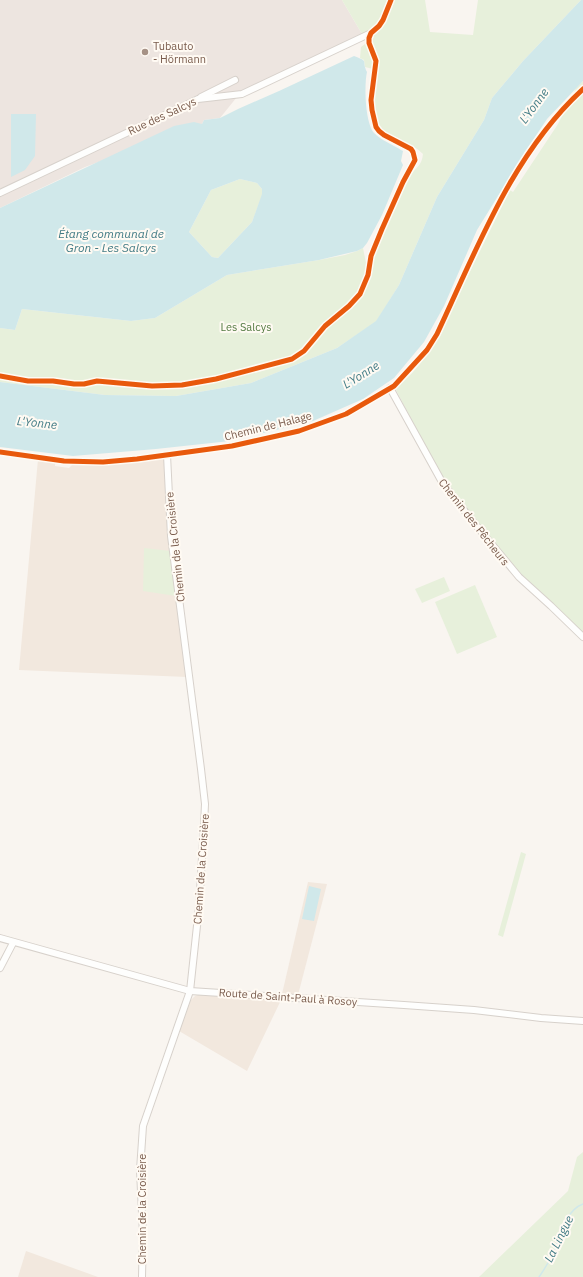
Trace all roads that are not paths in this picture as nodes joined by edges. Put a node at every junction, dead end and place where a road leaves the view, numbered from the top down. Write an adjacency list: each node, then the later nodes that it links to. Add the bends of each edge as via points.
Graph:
1 (371, 33): 3 (street, Rue des Salcys, via 242,94)
2 (235, 80): 3 (street)
3 (198, 99): 4 (street, Rue des Salcys)
4 (0, 193)
5 (390, 388): 7 (street, Chemin des Pêcheurs, via 442,482 519,577)
6 (167, 455): 11 (street, Chemin de la Croisière, via 171,536 205,804 199,907)
7 (583, 637)
8 (0, 938): 9 (street, Route de Saint-Paul à Rosoy)
9 (13, 943): 10 (street); 11 (street, Route de Saint-Paul à Rosoy)
10 (0, 968)
11 (190, 991): 12 (street, Route de Saint-Paul à Rosoy, via 396,1004); 13 (street, Chemin de la Croisière, via 143,1126 140,1170)
12 (583, 1021)
13 (142, 1277)

